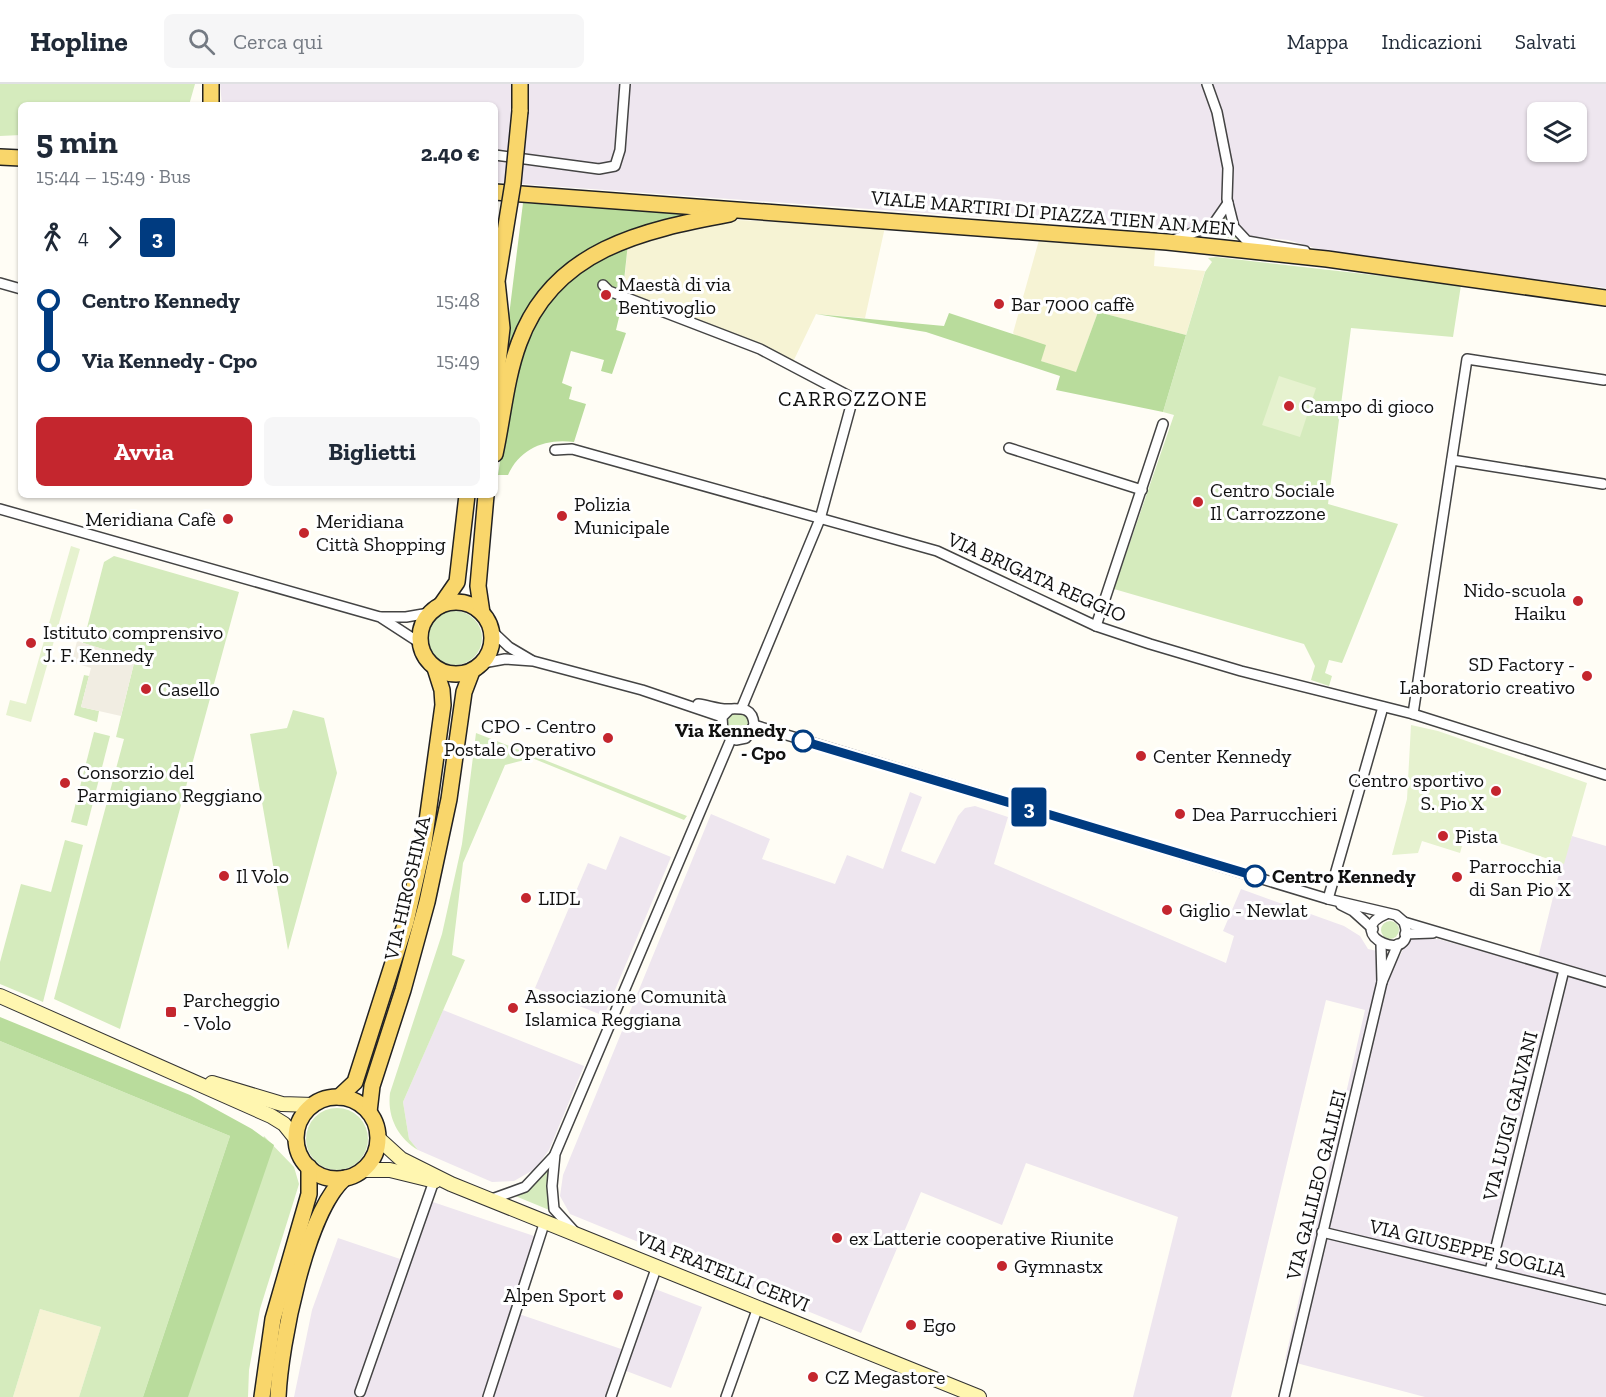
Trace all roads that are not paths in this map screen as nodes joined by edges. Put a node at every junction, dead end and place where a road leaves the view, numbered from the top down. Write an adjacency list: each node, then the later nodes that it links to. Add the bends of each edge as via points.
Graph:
1 (520, 84): 16 (main road, bridge, via 513,183)
2 (624, 84): 8 (street, via 620,150 615,166 599,169)
3 (1207, 84): 12 (street, via 1228,168)
4 (211, 85): 5 (main road); 6 (main road); 7 (main road)
5 (205, 102)
6 (211, 102)
7 (217, 102)
8 (498, 155)
9 (0, 157): 10 (main road)
10 (18, 158)
11 (498, 192): 13 (main road, VIALE MARTIRI DI PIAZZA TIEN AN MEN)
12 (1228, 203): 14 (street, via 1212,226); 15 (street, via 1234,227 1247,241 1289,247)
13 (752, 210): 14 (main road, VIALE MARTIRI DI PIAZZA TIEN AN MEN); 25 (main road, via 628,237 589,258 550,291 520,340)
14 (1167, 242): 15 (main road, VIALE MARTIRI DI PIAZZA TIEN AN MEN)
15 (1327, 259): 20 (main road, VIALE MARTIRI DI PIAZZA TIEN AN MEN)
16 (498, 275)
17 (0, 283): 19 (street)
18 (603, 285): 34 (street, via 609,291 760,349 853,398)
19 (18, 288)
20 (1606, 298)
21 (498, 301): 22 (main road, via 502,328)
22 (498, 363)
23 (1604, 380): 28 (street, via 1467,359)
24 (1163, 424): 30 (street)
25 (498, 439)
26 (1008, 448): 30 (street)
27 (555, 450): 34 (street, VIA BRIGATA REGGIO, via 572,449)
28 (1452, 460): 29 (street); 47 (street)
29 (1603, 484)
30 (1142, 490): 38 (street)
31 (467, 498): 35 (main road, via 457,582)
32 (486, 498): 36 (main road, via 478,586)
33 (0, 509): 37 (street)
34 (820, 519): 38 (street, VIA BRIGATA REGGIO, via 937,551); 44 (street)
35 (435, 609): 36 (main road, via 463,602); 37 (street, via 406,617); 40 (main road, via 421,627)
36 (482, 613): 39 (main road)
37 (380, 617): 40 (street)
38 (1096, 626): 45 (street, VIA BRIGATA REGGIO, via 1241,671)
39 (492, 631): 41 (street); 42 (main road, VIA HIROSHIMA, via 489,653)
40 (420, 643): 43 (main road, VIA HIROSHIMA, via 424,657)
41 (533, 661): 42 (street, via 505,659); 46 (street)
42 (477, 667): 43 (main road, via 453,675); 66 (main road, VIA HIROSHIMA, via 464,692 428,902 372,1086)
43 (435, 668): 64 (main road, VIA HIROSHIMA, via 443,705 424,843 406,922 355,1082)
44 (742, 707): 46 (street); 48 (street, via 753,716)
45 (1383, 707): 47 (street, VIA BRIGATA REGGIO); 51 (street)
46 (725, 713): 49 (street, via 723,732)
47 (1413, 714): 50 (street, VIA BRIGATA REGGIO)
48 (754, 725): 49 (street, via 746,738); 51 (street)
49 (731, 738): 69 (street)
50 (1606, 775)
51 (1328, 899): 52 (street); 54 (street, via 1353,911)
52 (1386, 914): 53 (street, via 1396,915); 54 (street, via 1377,919)
53 (1404, 922): 55 (street); 56 (street)
54 (1373, 929): 57 (street)
55 (1442, 933): 56 (street); 59 (street)
56 (1406, 934): 58 (street)
57 (1381, 944): 58 (street); 60 (street, VIA GALILEO GALILEI)
58 (1398, 944): 60 (street, VIA GALILEO GALILEI)
59 (1564, 970): 61 (street); 80 (street, VIA LUIGI GALVANI)
60 (1382, 982): 77 (street, VIA GALILEO GALILEI)
61 (1606, 982)
62 (0, 996): 63 (main road)
63 (189, 1077): 65 (main road, via 282,1104); 67 (main road, via 279,1120)
64 (339, 1097): 65 (main road); 66 (main road, via 360,1104)
65 (313, 1105): 67 (main road, via 304,1114)
66 (369, 1112): 68 (main road, VIA FRATELLI CERVI)
67 (296, 1138): 70 (main road)
68 (379, 1138): 71 (main road, via 377,1150); 74 (main road, VIA FRATELLI CERVI, via 401,1159)
69 (555, 1154): 75 (street, via 525,1188); 78 (street, via 554,1209)
70 (309, 1167): 72 (main road, via 321,1175); 85 (main road, via 309,1194 273,1319)
71 (364, 1170): 72 (main road, VIA FRATELLI CERVI); 73 (main road, VIA FRATELLI CERVI, via 390,1170)
72 (345, 1178): 86 (main road, via 327,1199 301,1272 287,1323)
73 (434, 1181): 74 (main road, VIA FRATELLI CERVI); 83 (street)
74 (451, 1184): 75 (main road, VIA FRATELLI CERVI)
75 (492, 1199): 76 (main road, VIA FRATELLI CERVI)
76 (545, 1221): 78 (main road, VIA FRATELLI CERVI); 87 (street)
77 (1322, 1232): 80 (street, VIA GIUSEPPE SOGLIA); 91 (street, VIA GALILEO GALILEI)
78 (575, 1233): 79 (main road, VIA FRATELLI CERVI)
79 (657, 1266): 82 (main road, VIA FRATELLI CERVI); 88 (street)
80 (1490, 1271): 81 (street, VIA GIUSEPPE SOGLIA)
81 (1606, 1300)
82 (758, 1307): 84 (main road, VIA FRATELLI CERVI); 89 (street)
83 (360, 1392)
84 (964, 1394): 90 (main road, VIA FRATELLI CERVI)
85 (262, 1397)
86 (278, 1397)
87 (488, 1397)
88 (611, 1397)
89 (726, 1397)
90 (979, 1397)
91 (1284, 1397)

